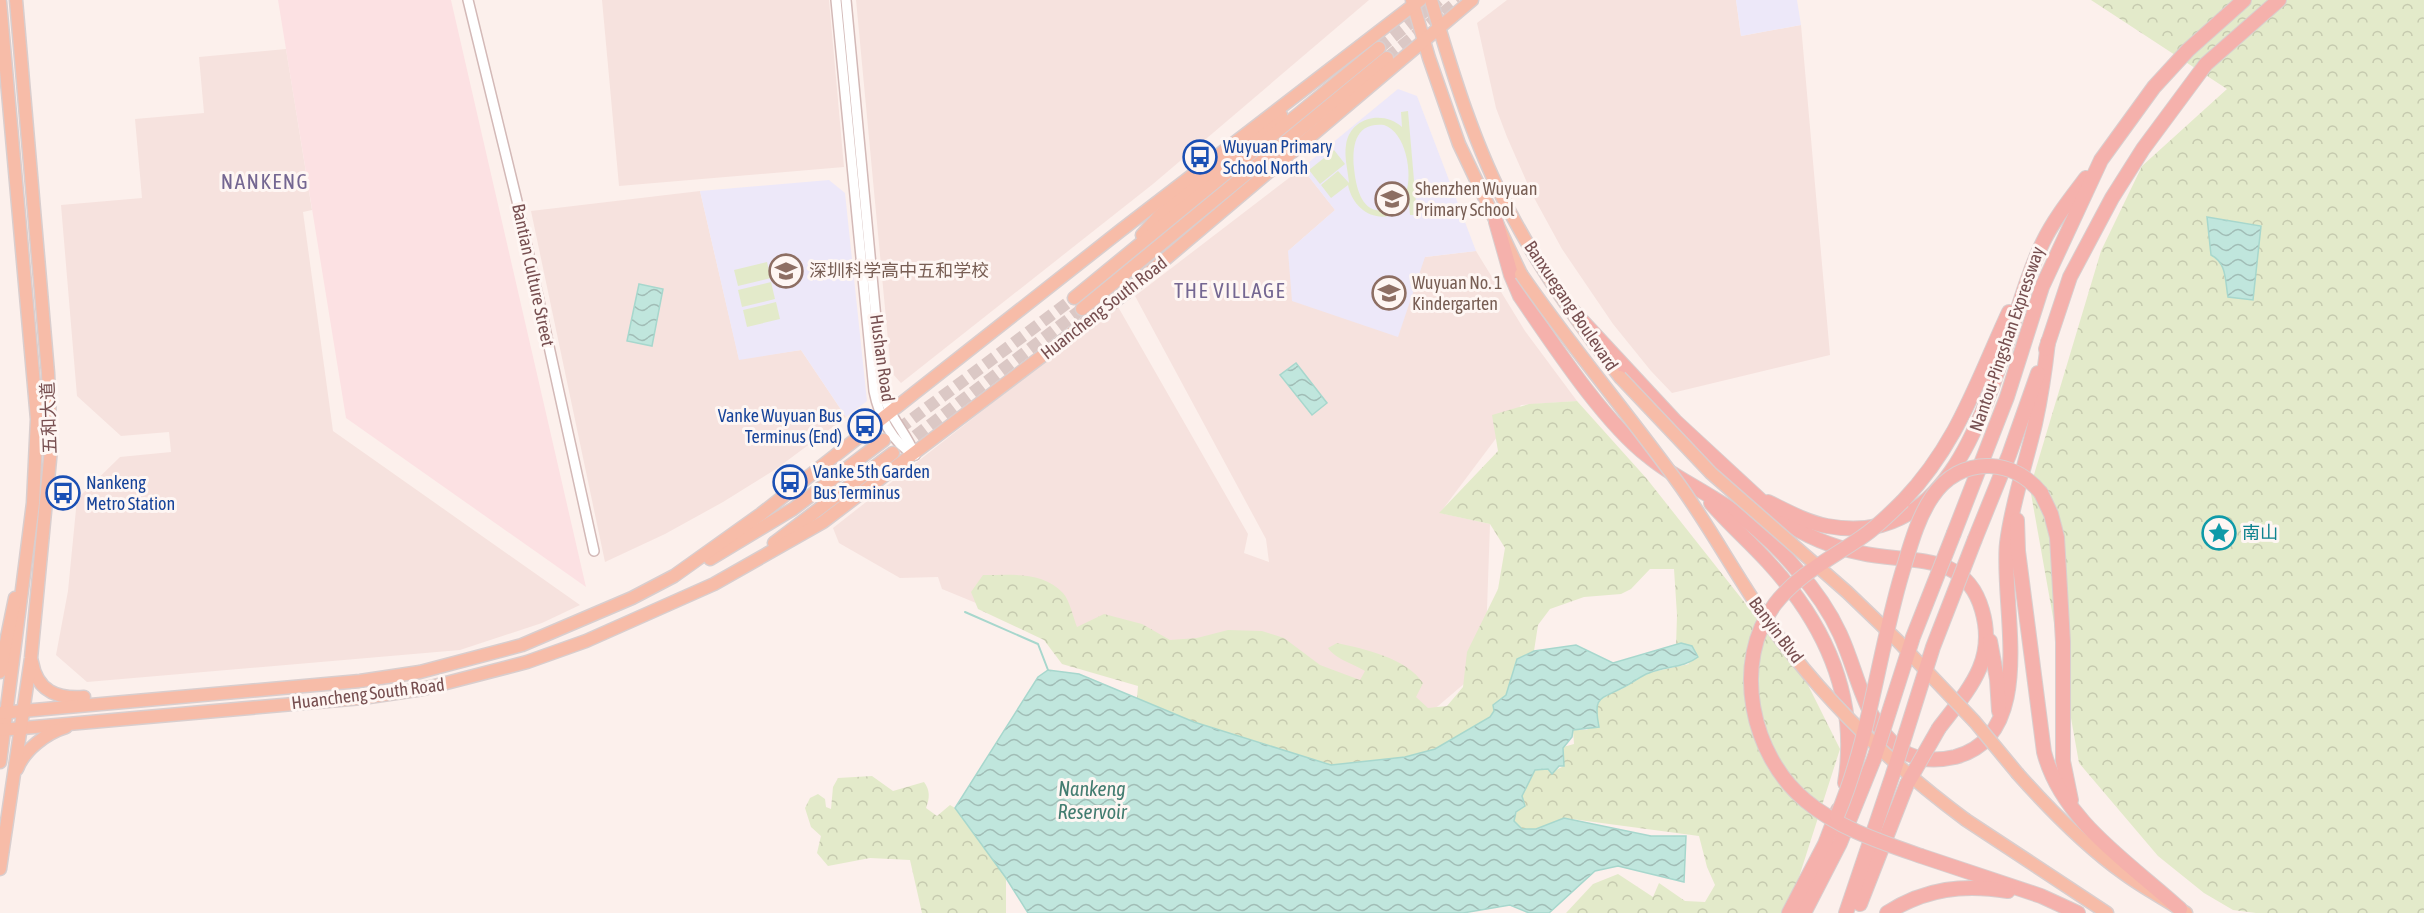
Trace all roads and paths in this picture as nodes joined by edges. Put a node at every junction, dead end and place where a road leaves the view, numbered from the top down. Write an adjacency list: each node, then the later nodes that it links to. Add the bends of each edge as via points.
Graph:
1 (16, 0): 37 (main road, 五和大道, via 50,411 48,506)
2 (468, 0): 32 (street, Bantian Culture Street)
3 (836, 0): 25 (street, Hushan Road, via 874,391)
4 (846, 0): 25 (street, Hushan Road)
5 (1431, 0): 11 (main road, Banxuegang Boulevard)
6 (1472, 0): 11 (main road, Huancheng South Road)
7 (2244, 0): 15 (highway, Nantou-Pingshan Expressway, via 2154,87)
8 (2279, 0): 24 (highway, via 2206,64 2143,149 2070,277)
9 (0, 2): 33 (main road, 五和大道, via 37,419)
10 (1415, 2): 12 (main road, Banxuegang Boulevard); 13 (main road, Huancheng South Road)
11 (1439, 27): 12 (main road, Huancheng South Road); 23 (main road, Banxuegang Boulevard, via 1464,102 1510,212)
12 (1424, 39): 14 (main road, Huancheng South Road); 16 (main road, Banxuegang Boulevard, via 1460,144)
13 (1316, 80): 18 (main road, via 1271,125 1160,215); 25 (main road, Huancheng South Road)
14 (1290, 156): 17 (main road); 28 (main road, Huancheng South Road, via 1124,294)
15 (2101, 160): 19 (highway, via 2055,222); 55 (highway, Nantou-Pingshan Expressway, bridge, via 2042,287 2007,397 1913,637 1874,759 1840,843)
16 (1496, 222): 20 (main road, Banxuegang Boulevard); 29 (highway, via 1520,296 1582,382 1646,456)
17 (1157, 248): 18 (main road, Huancheng South Road, via 1383,53); 22 (main road, Huancheng South Road)
18 (1119, 262): 21 (main road, Huancheng South Road)
19 (2031, 270): 31 (highway, via 1974,434 1953,469 1919,506 1887,522 1841,528 1811,521); 52 (highway, bridge, via 1950,442 1903,501 1863,537 1802,578 1776,603 1754,648 1751,690 1761,735 1771,757 1785,780 1806,801 1858,832)
20 (1521, 274): 60 (main road, Banyin Blvd, bridge, via 1681,487 1748,594 1817,682 1907,773 1966,820)
21 (1074, 298)
22 (1082, 309)
23 (1571, 309): 31 (highway, via 1675,421); 53 (main road, Banxuegang Boulevard, bridge, via 1620,377 1711,473 1897,640 1975,722 2052,813 2122,873)
24 (2048, 342): 30 (highway, via 2042,391); 56 (highway, bridge, via 2009,455 1933,647)
25 (886, 416): 28 (street, Hushan Road); 34 (main road, Huancheng South Road)
26 (884, 440): 34 (main road, Huancheng South Road, via 764,529)
27 (893, 453): 35 (main road, Huancheng South Road)
28 (915, 455): 35 (main road, Huancheng South Road, via 823,522)
29 (1700, 490): 43 (highway, via 1758,532 1795,566 1821,598 1839,632 1872,719 1893,743 1917,757 1945,759 1973,748); 50 (highway, via 1790,587 1815,622 1836,666 1846,705 1849,750)
30 (2017, 492): 43 (highway, via 2006,562 2010,687); 49 (highway, via 2018,551 2044,752 2059,790)
31 (1758, 497): 36 (highway, via 1797,530 1828,543 1862,553 1924,561 1963,575 1978,596)
32 (594, 551)
33 (26, 553): 38 (main road, via 6,630); 41 (main road, 五和大道)
34 (674, 576): 39 (main road, Huancheng South Road, via 522,645 473,660 360,681)
35 (714, 584): 42 (main road, Huancheng South Road, via 586,641 476,678 362,698)
36 (1987, 628): 43 (highway, via 1997,679); 57 (highway, bridge, via 1982,665 1907,784)
37 (31, 658): 39 (main road, via 39,682 57,696); 40 (main road, 五和大道)
38 (0, 672)
39 (136, 701): 40 (main road, Huancheng South Road); 42 (main road)
40 (23, 711): 41 (main road, Huancheng South Road); 45 (main road, 五和大道)
41 (4, 713): 46 (main road, 五和大道)
42 (138, 718): 44 (main road, Huancheng South Road)
43 (1998, 722)
44 (78, 723): 45 (main road, Huancheng South Road); 48 (main road, via 46,736 35,745 19,764)
45 (21, 728): 46 (main road, Huancheng South Road); 48 (main road, 五和大道)
46 (2, 730): 47 (main road, 五和大道)
47 (0, 762)
48 (13, 779): 51 (main road, 五和大道)
49 (2076, 813): 50 (highway, bridge, via 2063,761 2063,642 2057,537 2051,514 2041,493 2019,474 1984,466 1954,475 1932,497 1918,524 1899,582 1860,752); 53 (highway)
50 (1837, 816): 54 (highway)
51 (0, 869)
52 (2041, 896): 58 (highway, via 1959,887 1921,895); 59 (highway)
53 (2183, 911)
54 (1789, 913)
55 (1804, 913)
56 (1846, 913)
57 (1854, 913)
58 (1887, 913)
59 (2078, 913)
60 (2107, 913)

